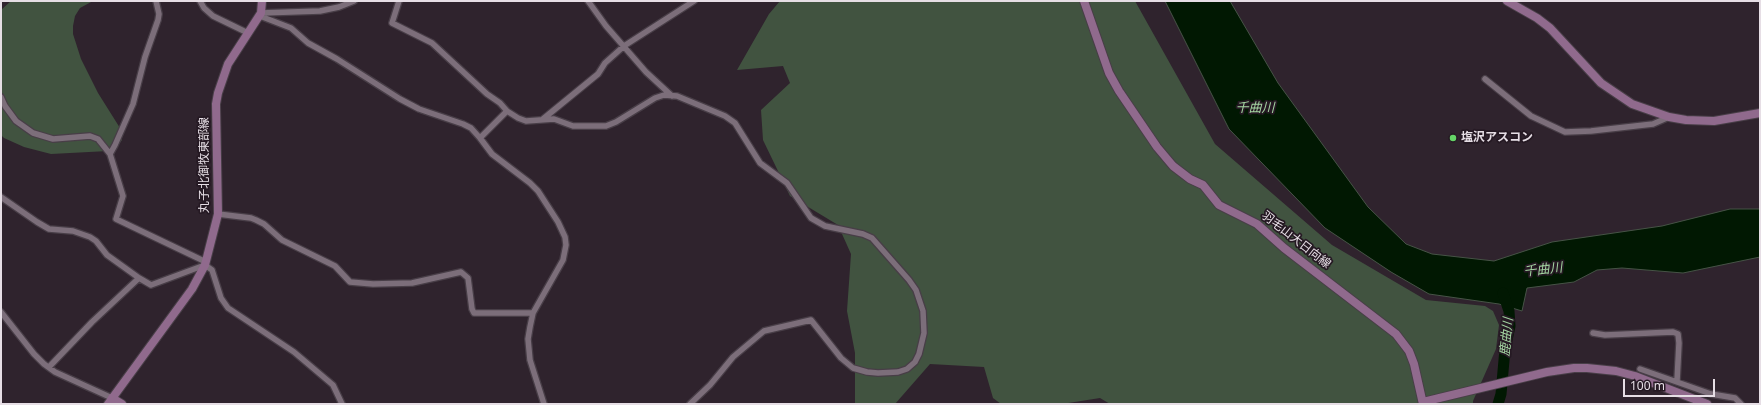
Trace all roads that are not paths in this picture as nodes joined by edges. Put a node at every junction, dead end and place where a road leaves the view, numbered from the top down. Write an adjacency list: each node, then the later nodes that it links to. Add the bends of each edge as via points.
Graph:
1 (156, 1): 21 (street, via 158,20 133,104)
2 (200, 1): 11 (street, via 213,16)
3 (262, 1): 10 (main road)
4 (354, 1): 10 (street, via 320,11)
5 (399, 1): 16 (street, via 392,23 432,43)
6 (588, 1): 12 (street)
7 (694, 1): 12 (street)
8 (1084, 1): 33 (main road, 羽毛山大日向線, via 1109,73 1173,166 1203,185 1219,205 1257,224 1279,244 1396,334 1409,351)
9 (1507, 1): 18 (main road, via 1550,28 1601,83 1632,104)
10 (260, 14): 11 (main road, 丸子北御牧東部線); 20 (street, via 291,28 308,43 400,99 419,109 464,124)
11 (248, 33): 23 (main road, 丸子北御牧東部線, via 228,64 216,104)
12 (624, 46): 14 (street, via 646,72); 19 (street, via 605,63 598,74)
13 (1485, 79): 18 (street, via 1531,116 1565,132 1653,124)
14 (672, 96): 19 (street, via 655,98 606,126 573,126 554,119); 37 (street, via 725,116 735,123 760,163 787,183 811,218 825,226 872,238 913,285 924,321 922,346 915,362 907,369 889,373 867,372 846,364 811,320 764,331 735,355)
15 (1, 97): 21 (street, via 16,121 33,133 53,139 90,136 98,139)
16 (507, 111): 19 (street, via 526,121); 20 (street)
17 (1760, 113): 18 (main road, via 1714,121)
18 (1669, 117)
19 (542, 119)
20 (480, 138): 27 (street, via 492,154 538,191 565,237 563,260)
21 (110, 154): 24 (street, via 123,196 116,219)
22 (1, 197): 25 (street, via 49,229 73,231 90,237 107,255)
23 (218, 214): 24 (main road, 丸子北御牧東部線); 27 (street, via 251,218 264,224 282,240 335,266 350,282 412,283 461,272 468,278 474,313)
24 (205, 264): 25 (street, via 151,286); 32 (main road, 丸子北御牧東部線, via 192,289); 35 (street, via 212,270 221,298 228,308 294,352 333,385)
25 (139, 278): 29 (street)
26 (1, 312): 29 (street, via 34,354)
27 (533, 313): 36 (street, via 528,348)
28 (1593, 333): 31 (street, via 1678,334)
29 (49, 367): 32 (street)
30 (1640, 369): 31 (street)
31 (1677, 381): 39 (street, via 1711,394 1735,398)
32 (110, 401): 34 (main road)
33 (1423, 403): 38 (main road, via 1547,372 1588,368 1635,376)
34 (122, 404)
35 (342, 404)
36 (544, 404)
37 (690, 404)
38 (1707, 404)
39 (1741, 404)

